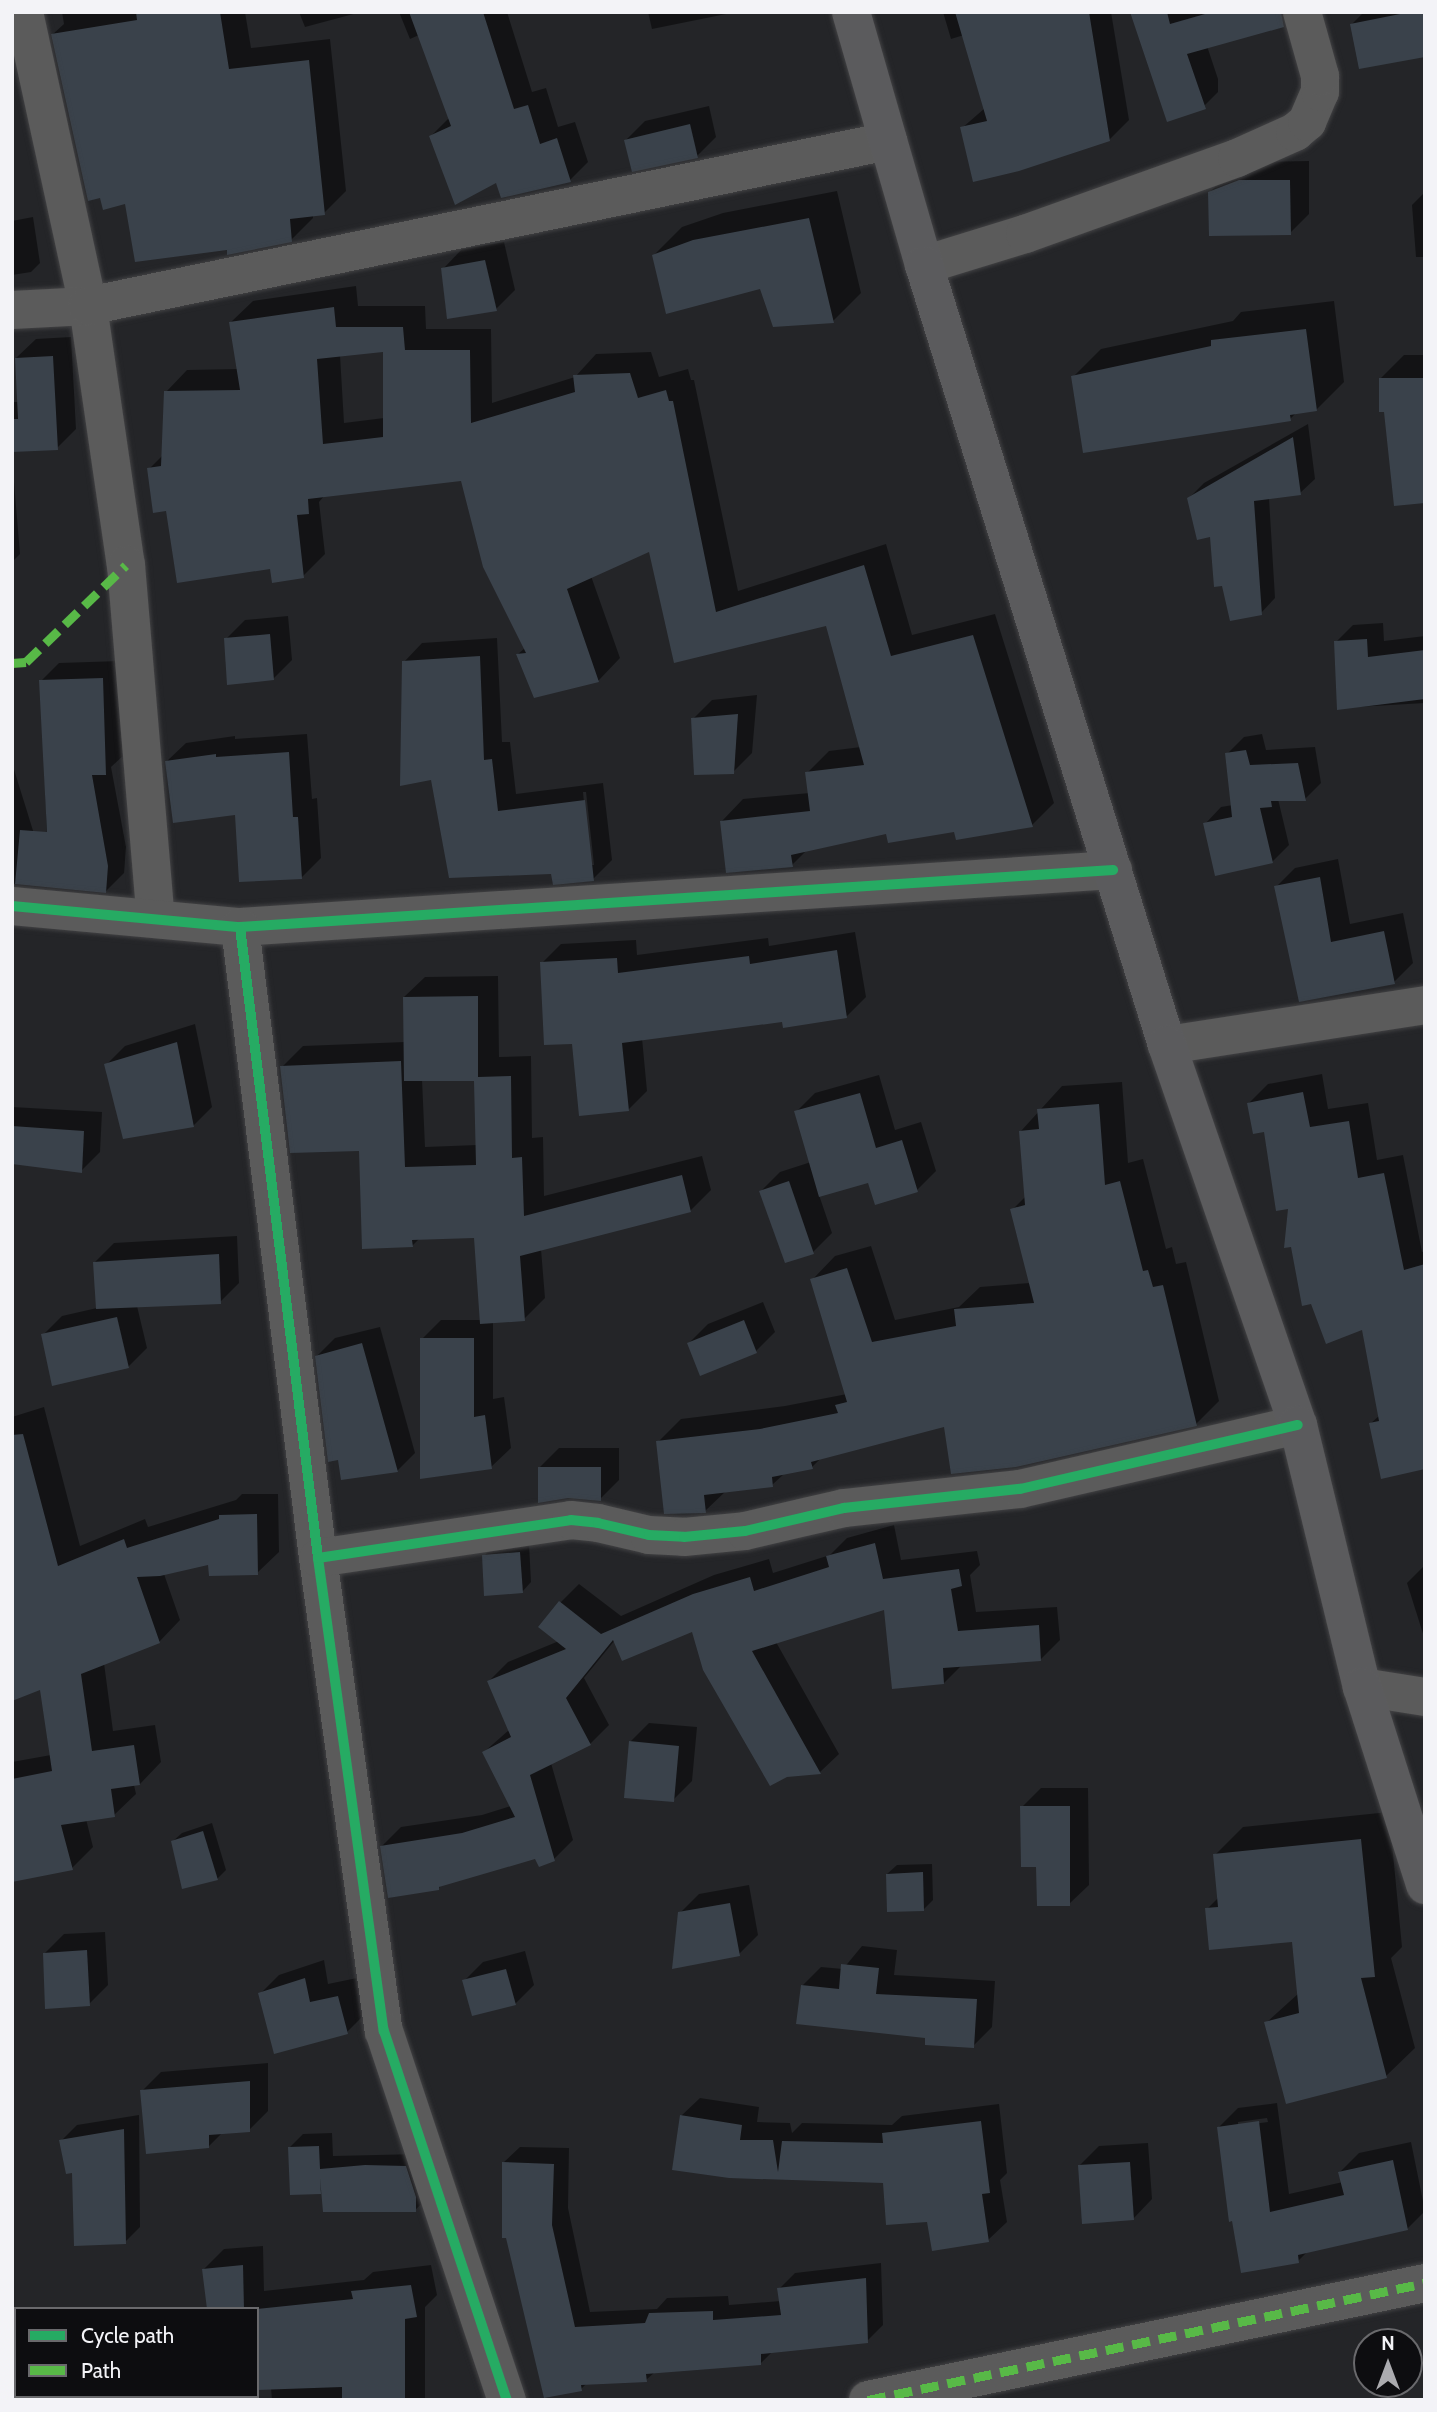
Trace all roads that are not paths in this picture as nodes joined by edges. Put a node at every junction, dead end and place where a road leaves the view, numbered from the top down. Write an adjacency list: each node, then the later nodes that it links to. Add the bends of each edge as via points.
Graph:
1 (24, 12): 6 (street)
2 (851, 12): 4 (main road)
3 (1301, 12): 5 (street, via 1320,76 1320,92 1307,122 1295,132 1237,158)
4 (888, 141): 5 (main road); 6 (street)
5 (924, 265): 8 (main road)
6 (88, 306): 7 (street); 10 (street, via 126,565)
7 (12, 310)
8 (1113, 870): 11 (street); 13 (main road)
9 (12, 906): 10 (street)
10 (156, 919): 11 (street)
11 (240, 927): 15 (street)
12 (1425, 1005): 13 (street)
13 (1167, 1045): 14 (main road)
14 (1298, 1425): 15 (street, via 1020,1489 844,1508 745,1531 684,1537 570,1521); 16 (main road)
15 (318, 1558): 20 (street, via 384,2031)
16 (1362, 1687): 17 (street); 18 (main road)
17 (1425, 1697)
18 (1425, 1885)
19 (1425, 2283): 21 (street)
20 (508, 2400)
21 (868, 2400)

